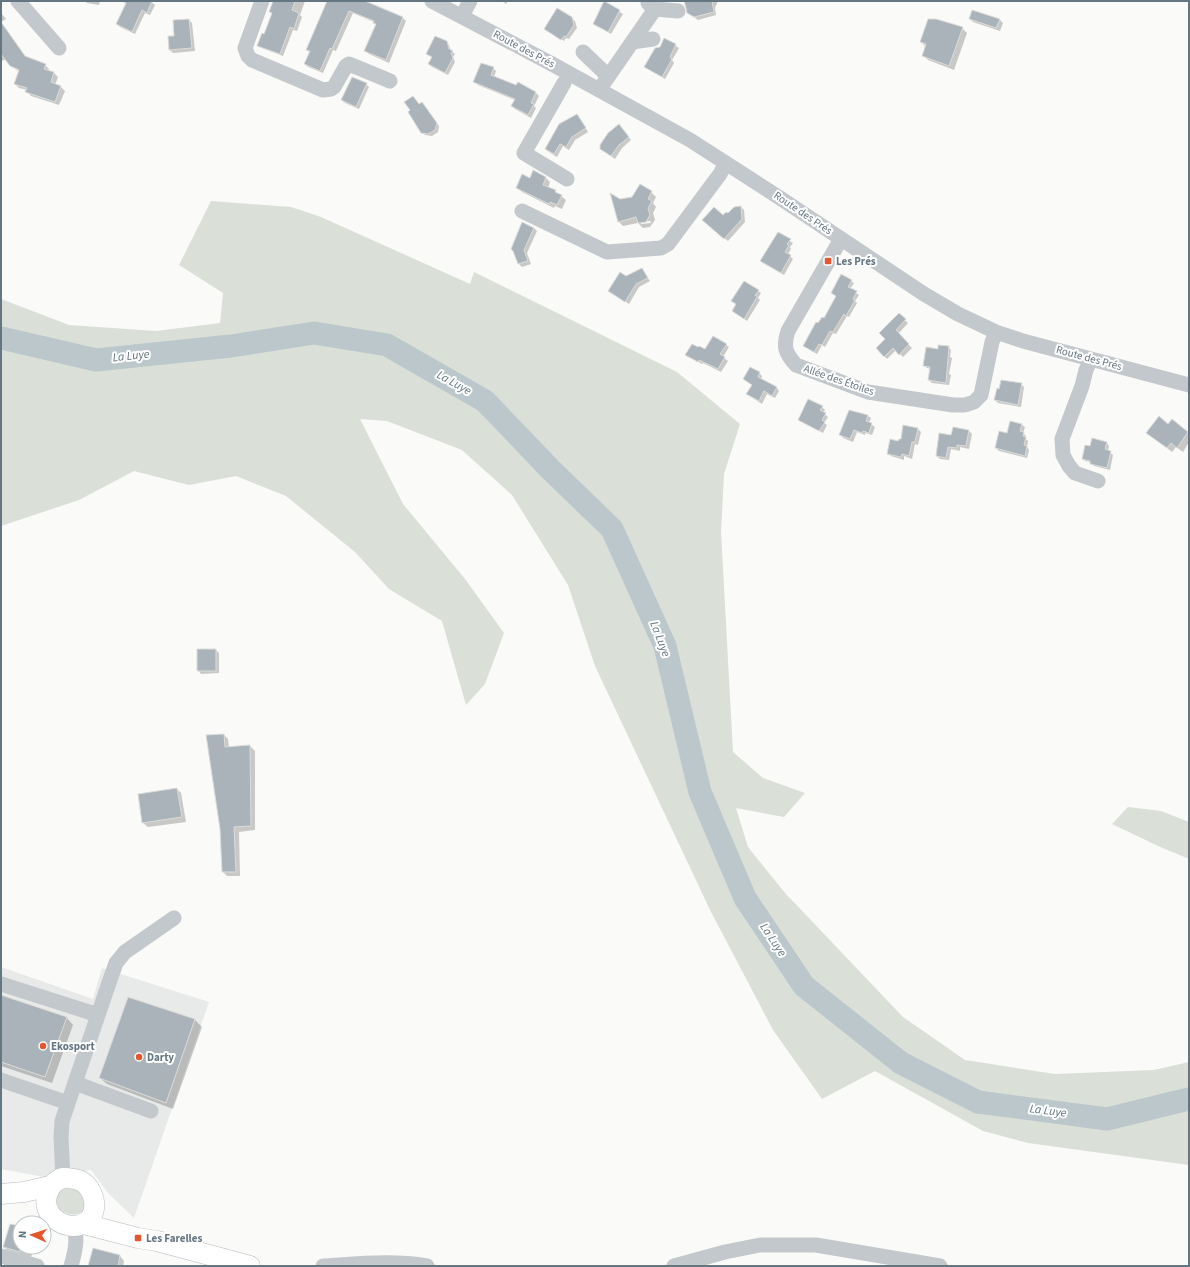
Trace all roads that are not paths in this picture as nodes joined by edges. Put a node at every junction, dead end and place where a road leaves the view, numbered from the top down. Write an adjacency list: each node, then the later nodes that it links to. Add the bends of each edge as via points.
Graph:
1 (18, 1): 9 (street)
2 (262, 1): 12 (street, via 245,48 252,60 323,90 334,88 349,64)
3 (432, 1): 6 (street, Route des Prés)
4 (470, 1): 6 (street)
5 (678, 11): 8 (street, via 651,6)
6 (462, 16): 14 (street, Route des Prés)
7 (653, 39): 8 (street)
8 (632, 42): 11 (street)
9 (59, 48)
10 (584, 52): 11 (street)
11 (608, 76): 14 (street)
12 (390, 81)
13 (564, 83): 16 (street, via 524,153)
14 (599, 90): 15 (street, Route des Prés, via 690,140)
15 (726, 163): 17 (street, via 668,244 661,248 606,252); 18 (street, Route des Prés)
16 (567, 178)
17 (522, 211)
18 (841, 239): 19 (street, Route des Prés, via 924,294); 19 (street, Allée des Étoiles, via 785,339 785,349 796,365 868,392 965,405 974,402 981,395)
19 (996, 332): 20 (street, Route des Prés)
20 (1091, 359): 21 (street, Route des Prés); 22 (street, via 1062,440 1063,456 1075,473)
21 (1189, 385)
22 (1098, 480)
23 (174, 918): 25 (street, via 125,952 116,963)
24 (1, 984): 25 (street)
25 (98, 1016): 27 (street)
26 (1, 1080): 28 (street)
27 (75, 1084): 28 (street); 29 (street)
28 (68, 1103): 30 (street, via 62,1121)
29 (152, 1111)
30 (57, 1182): 31 (main road, via 24,1192); 32 (main road, via 76,1180 86,1185); 33 (main road, via 47,1197)
31 (1, 1194): 33 (main road)
32 (94, 1200): 34 (main road, via 92,1216); 35 (main road, via 112,1216)
33 (48, 1210): 34 (main road, via 64,1224)
34 (79, 1225): 35 (main road); 39 (street)
35 (157, 1241): 40 (main road)
36 (1, 1256): 38 (street)
37 (385, 1265): 41 (street); 42 (street, via 409,1263)
38 (37, 1266)
39 (72, 1266)
40 (250, 1266)
41 (323, 1266)
42 (427, 1266)
43 (674, 1266): 44 (street, via 760,1245 816,1245)
44 (940, 1266)

